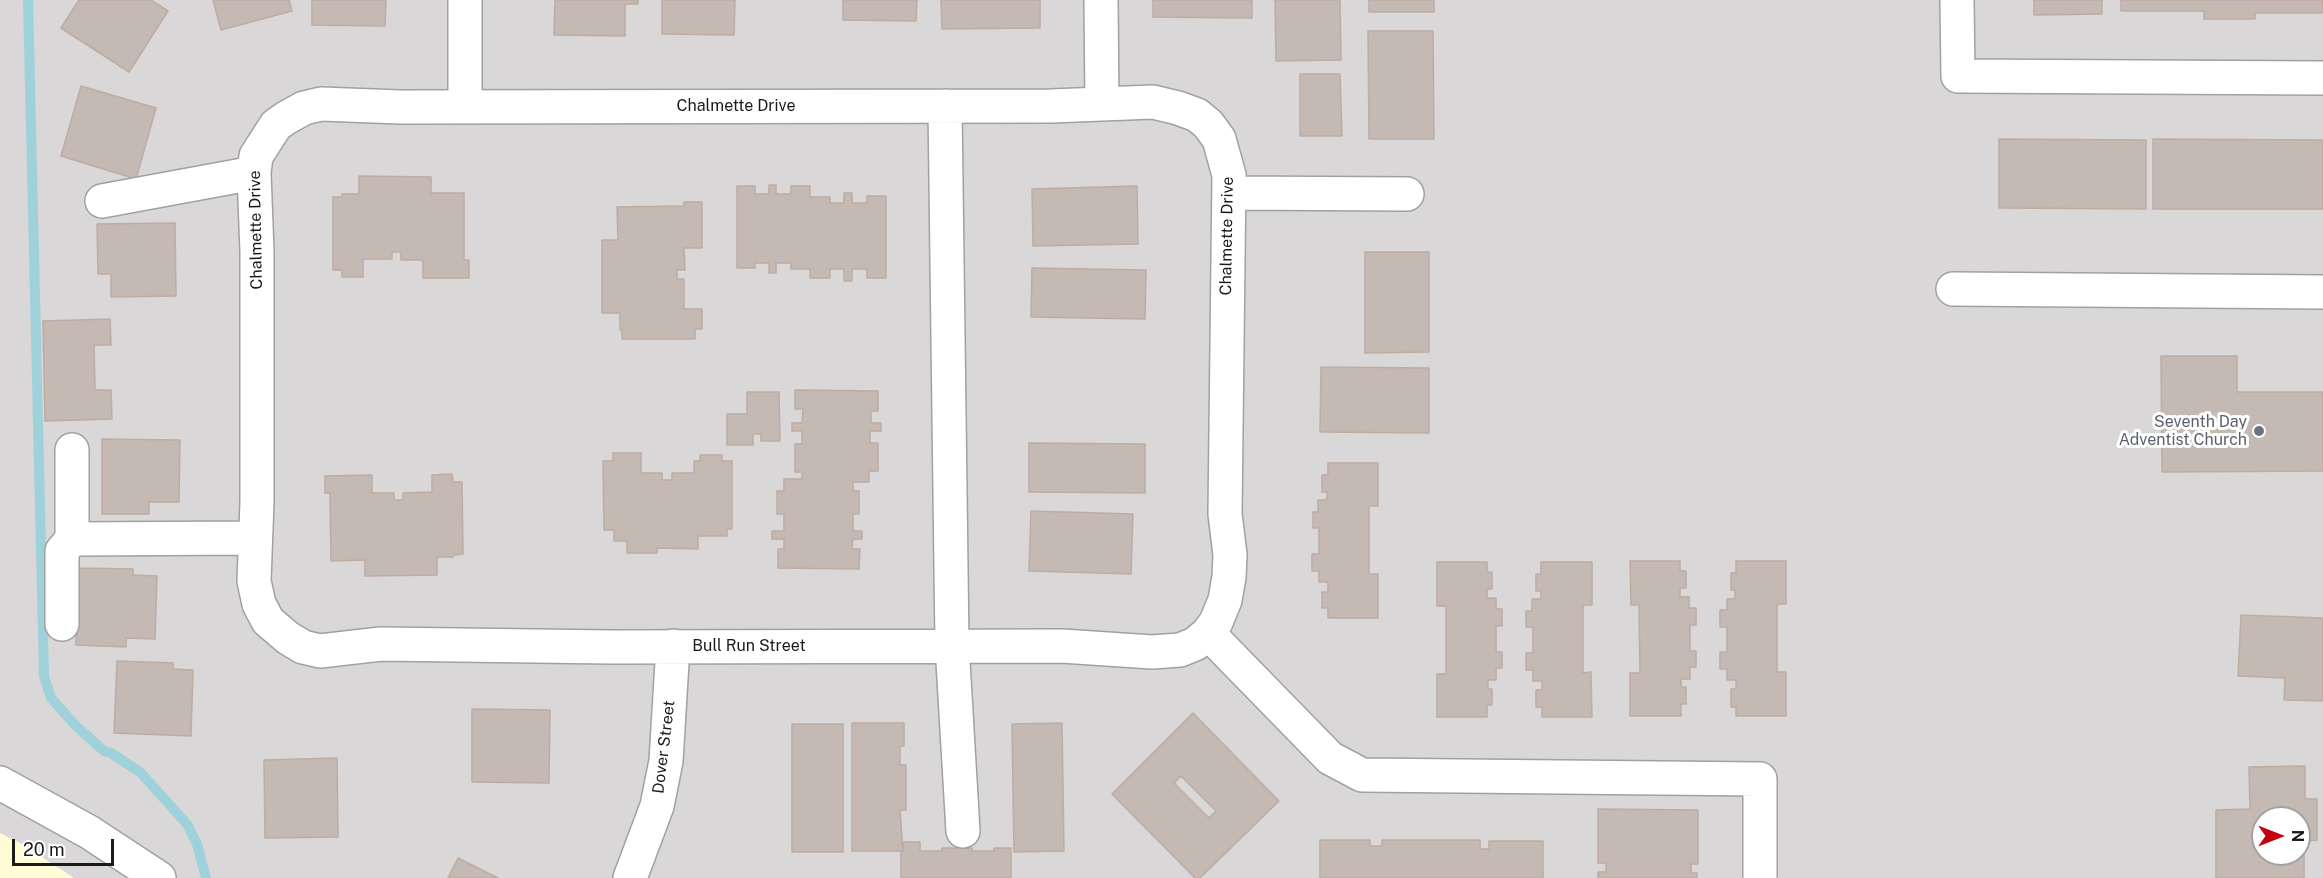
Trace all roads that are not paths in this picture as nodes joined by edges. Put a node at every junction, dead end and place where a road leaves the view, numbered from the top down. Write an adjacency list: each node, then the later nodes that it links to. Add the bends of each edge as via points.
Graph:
1 (465, 0): 7 (street)
2 (1101, 0): 5 (street)
3 (1958, 0): 4 (street, via 1958,76)
4 (2323, 78)
5 (1102, 104): 6 (street, Chalmette Drive); 9 (street, Chalmette Drive, via 1153,102 1197,115 1219,139)
6 (945, 106): 7 (street, Chalmette Drive); 20 (street)
7 (465, 107): 8 (street, Chalmette Drive, via 321,104 304,108 276,125 256,156)
8 (254, 173): 11 (street); 15 (street, Chalmette Drive)
9 (1230, 193): 10 (street); 18 (street, Chalmette Drive, via 1225,514 1230,566 1225,600)
10 (1407, 194)
11 (102, 201)
12 (1953, 289): 13 (street)
13 (2323, 292)
14 (72, 450): 16 (street)
15 (255, 538): 16 (street); 19 (street, Chalmette Drive, via 254,581 259,604 268,621)
16 (72, 539): 17 (street, via 62,551)
17 (62, 624)
18 (1208, 633): 20 (street, Bull Run Street, via 1180,650 1152,652); 26 (street, via 1330,758 1362,775 1760,779)
19 (288, 638): 21 (street, Bull Run Street, via 320,651 381,644)
20 (952, 645): 21 (street, Bull Run Street); 23 (street)
21 (673, 646): 25 (street, Dover Street, via 666,761 657,806)
22 (0, 783): 24 (street, via 89,832)
23 (963, 831)
24 (159, 878)
25 (630, 878)
26 (1760, 878)

